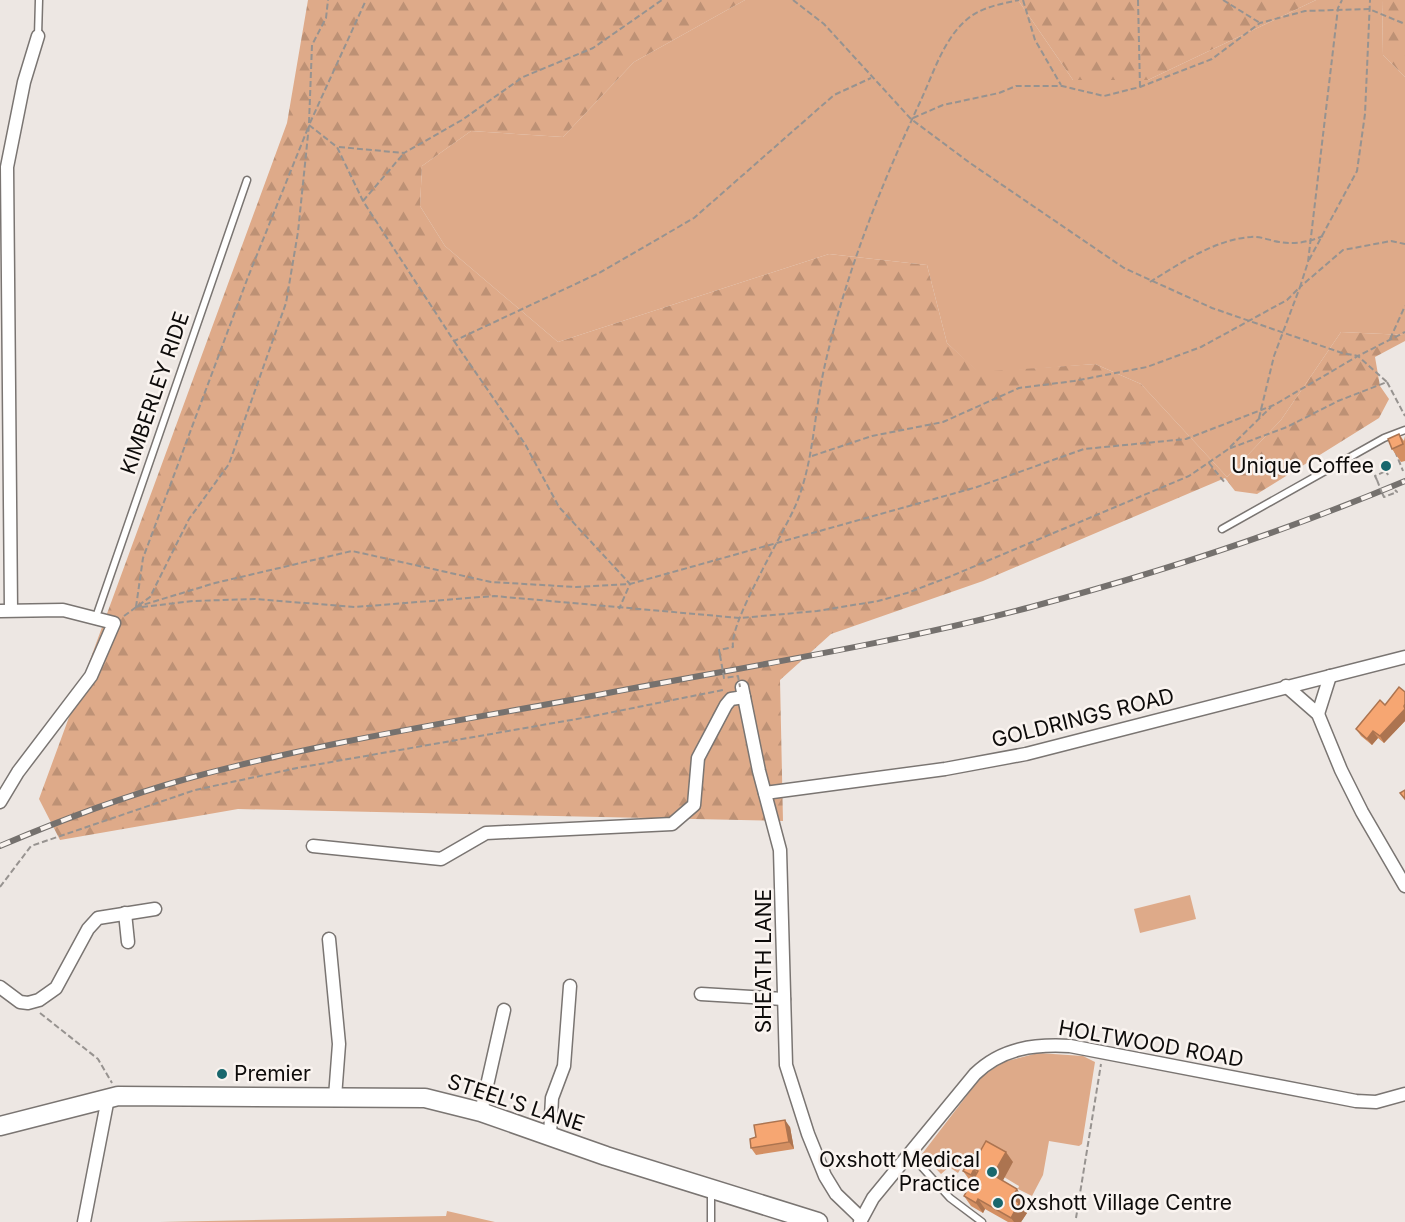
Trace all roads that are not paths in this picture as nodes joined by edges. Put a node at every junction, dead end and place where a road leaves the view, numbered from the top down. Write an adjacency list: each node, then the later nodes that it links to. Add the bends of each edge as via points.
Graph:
1 (40, 1): 2 (lane)
2 (38, 36): 6 (street, via 24,82 7,167)
3 (247, 180): 7 (lane, KIMBERLEY RIDE)
4 (1405, 430): 5 (lane)
5 (1222, 529)
6 (5, 610): 7 (street, via 63,610)
7 (96, 616): 13 (street, via 114,623 91,676)
8 (1405, 657): 9 (street, GOLDRINGS ROAD)
9 (1330, 676): 10 (street, GOLDRINGS ROAD); 11 (street)
10 (1286, 686): 11 (street); 12 (street, GOLDRINGS ROAD, via 1026,754)
11 (1318, 714): 15 (street, via 1351,791)
12 (765, 793): 14 (street, SHEATH LANE, via 742,690 726,705 698,758 694,805 672,824 486,833 441,859); 23 (street, SHEATH LANE, via 783,877)
13 (0, 802)
14 (313, 846)
15 (1405, 886)
16 (155, 909): 17 (street)
17 (125, 913): 19 (street); 21 (street, via 105,915 92,923 56,987 39,1000 20,1002)
18 (329, 939): 27 (street, via 339,1044)
19 (128, 942)
20 (570, 986): 30 (street, via 564,1066 552,1098)
21 (0, 987)
22 (701, 994): 23 (street)
23 (784, 999): 33 (street, SHEATH LANE, via 786,1065 808,1134 836,1194)
24 (504, 1010): 28 (street)
25 (1405, 1094): 31 (street, HOLTWOOD ROAD, via 1376,1102 1356,1101 1050,1045 1006,1052 987,1062)
26 (113, 1097): 27 (street, STEEL'S LANE); 29 (street, STEEL'S LANE); 34 (street)
27 (335, 1097): 28 (street, STEEL'S LANE, via 425,1098)
28 (481, 1112): 30 (street, STEEL'S LANE)
29 (0, 1126)
30 (550, 1135): 32 (street, STEEL'S LANE)
31 (910, 1154): 33 (street, HOLTWOOD ROAD, via 873,1198); 37 (lane, via 950,1198)
32 (712, 1188): 35 (lane); 36 (street, STEEL'S LANE)
33 (861, 1220)
34 (84, 1222)
35 (711, 1222)
36 (818, 1222)
37 (982, 1222)

